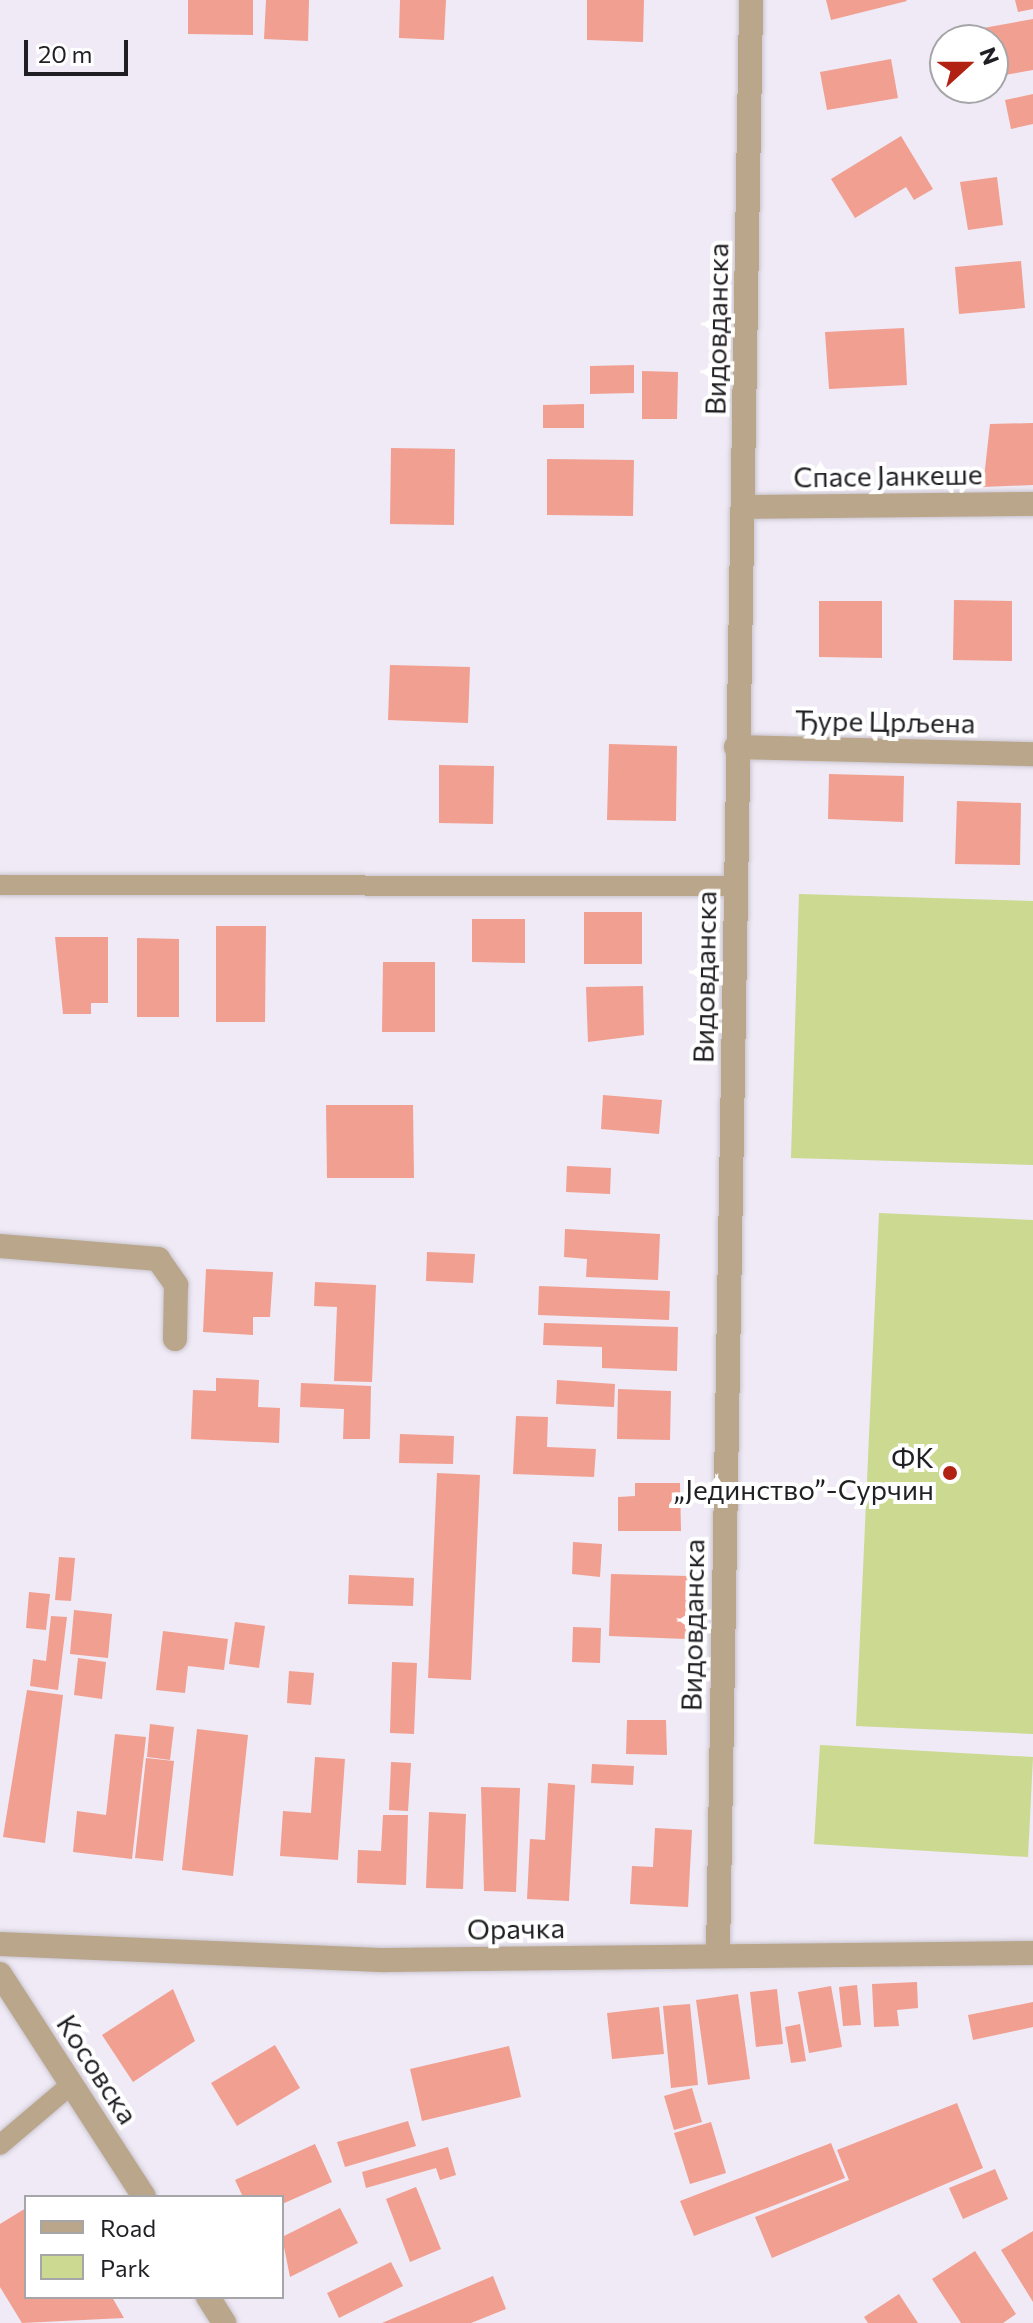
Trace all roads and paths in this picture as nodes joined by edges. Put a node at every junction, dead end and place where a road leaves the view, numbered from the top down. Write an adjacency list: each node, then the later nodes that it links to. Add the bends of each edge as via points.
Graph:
1 (751, 0): 3 (street, Видовданска)
2 (1033, 504): 3 (street, Спасе Јанкеше)
3 (743, 507): 4 (street, Видовданска)
4 (736, 747): 5 (street, Ђуре Црљена); 7 (street, Видовданска)
5 (1033, 754)
6 (0, 885): 7 (lane)
7 (736, 886): 12 (street, Видовданска)
8 (0, 1246): 9 (street, via 158,1259 176,1285)
9 (175, 1339)
10 (0, 1944): 12 (street, Орачка, via 386,1960)
11 (1033, 1953): 12 (street, Орачка)
12 (718, 1955)
13 (0, 1974): 14 (street, Косовска)
14 (72, 2084): 15 (lane); 16 (street, Косовска)
15 (0, 2145)
16 (143, 2195)
17 (209, 2299): 18 (street)
18 (224, 2323)

